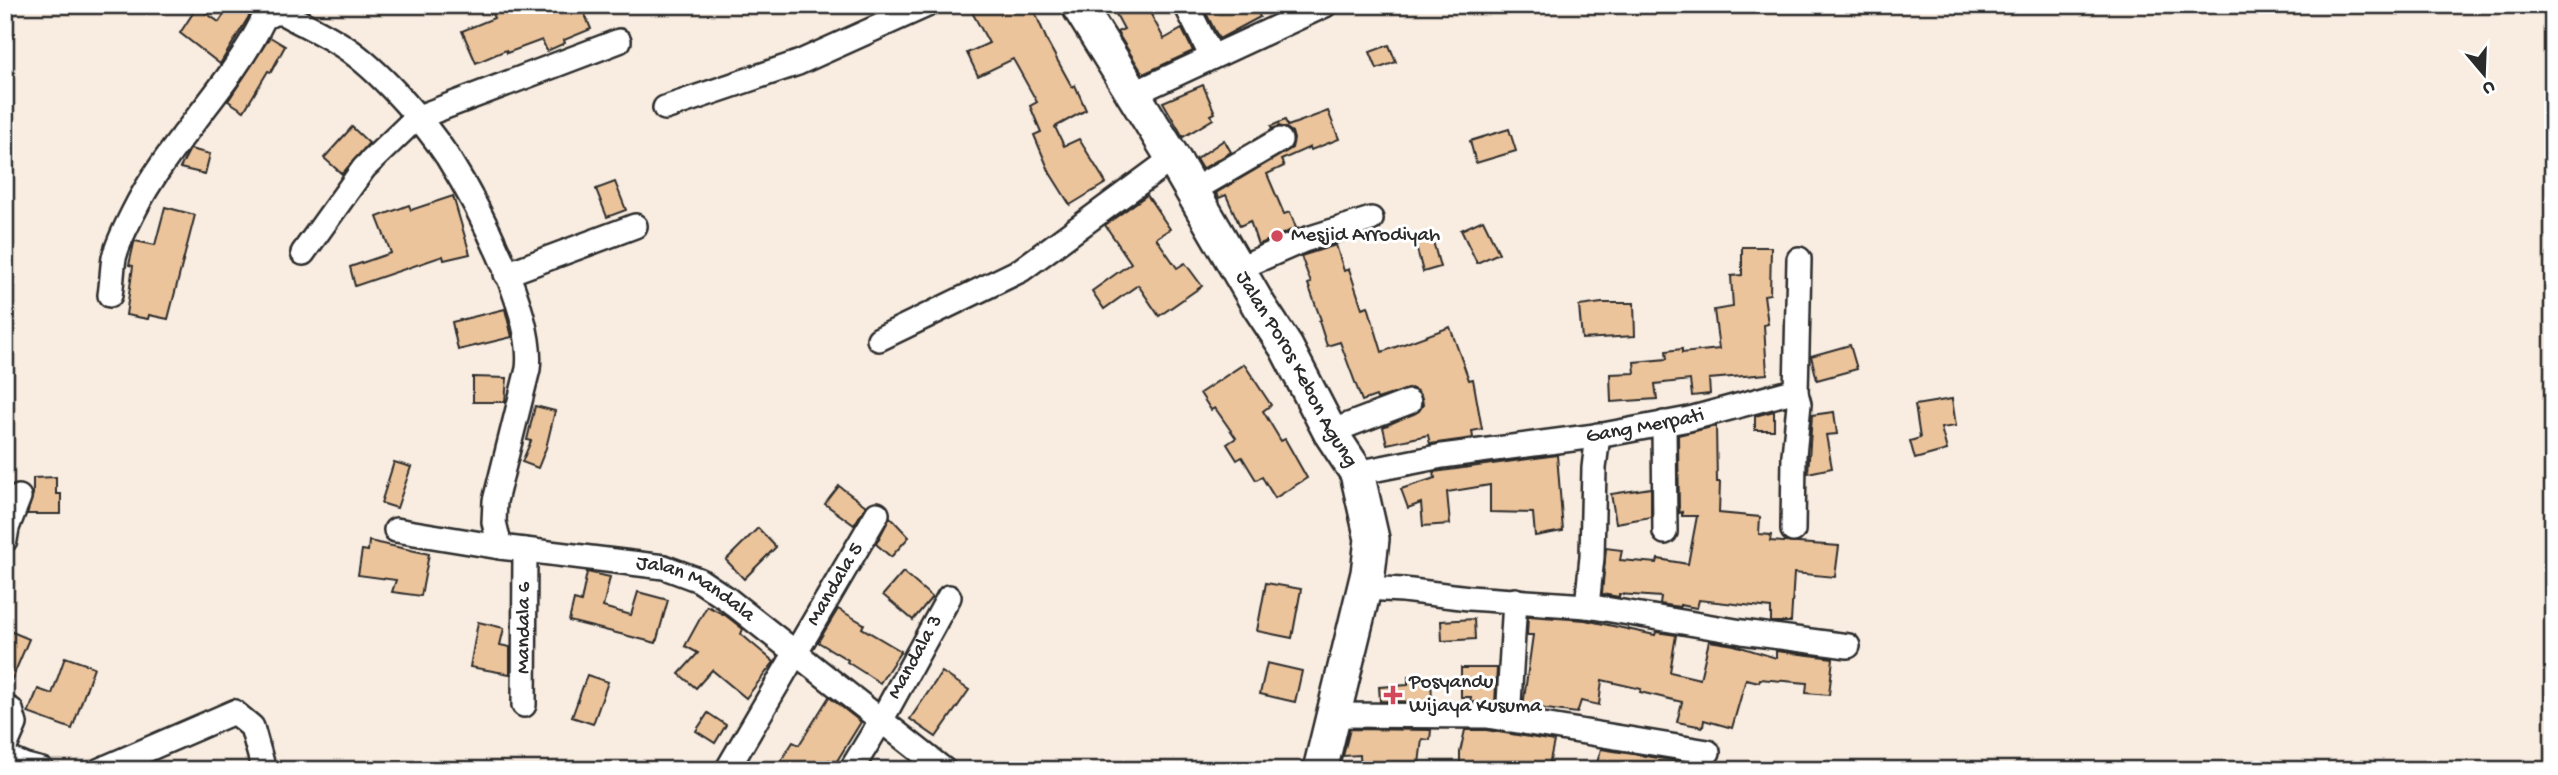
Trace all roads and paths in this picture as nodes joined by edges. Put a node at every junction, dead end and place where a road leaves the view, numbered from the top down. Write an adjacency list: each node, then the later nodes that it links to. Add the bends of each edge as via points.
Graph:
1 (927, 5): 8 (street, via 799,63)
2 (1078, 5): 7 (main road, Jalan Poros Kebon Agung)
3 (1186, 5): 6 (street)
4 (1325, 5): 6 (street)
5 (618, 41): 9 (street)
6 (1212, 57): 7 (street)
7 (1133, 94): 11 (main road, Jalan Poros Kebon Agung)
8 (665, 107)
9 (416, 118): 15 (street, via 364,168); 18 (street, via 446,155); 19 (street, via 353,53 283,13 264,18 223,84 146,187 121,238)
10 (1280, 140): 12 (street)
11 (1173, 158): 12 (main road, Jalan Poros Kebon Agung); 20 (street, via 1021,271)
12 (1192, 191): 17 (main road, Jalan Poros Kebon Agung)
13 (1371, 219): 17 (street, via 1304,240)
14 (635, 226): 18 (street)
15 (303, 253)
16 (1799, 260): 21 (street)
17 (1237, 269): 24 (main road, Jalan Poros Kebon Agung, via 1286,347)
18 (506, 274): 33 (street, via 530,355 495,501)
19 (110, 295)
20 (879, 339)
21 (1796, 393): 23 (street, Gang Merpati, via 1789,391); 30 (street)
22 (1409, 402): 24 (street)
23 (1664, 423): 25 (street, Gang Merpati); 31 (street)
24 (1329, 432): 26 (main road, Jalan Poros Kebon Agung)
25 (1598, 435): 26 (street, Gang Merpati, via 1442,456); 38 (street)
26 (1357, 473): 35 (main road, Jalan Poros Kebon Agung, via 1372,539)
27 (19, 497): 32 (street)
28 (877, 514): 40 (street, Mandala 5)
29 (396, 530): 33 (street, Jalan Mandala)
30 (1793, 530)
31 (1665, 532)
32 (5, 540)
33 (500, 547): 34 (street, Jalan Mandala)
34 (525, 550): 40 (street, Jalan Mandala, via 676,571 726,598); 41 (street, Mandala 6)
35 (1364, 588): 37 (street); 43 (main road, Jalan Poros Kebon Agung)
36 (949, 597): 44 (street, Mandala 3)
37 (1515, 600): 38 (street); 45 (street)
38 (1587, 606): 39 (street)
39 (1848, 646)
40 (795, 654): 44 (street, Jalan Mandala); 52 (street, Mandala 5)
41 (524, 705)
42 (5, 707): 46 (street, via 15,717 15,724)
43 (1334, 715): 45 (street); 55 (main road, Jalan Poros Kebon Agung)
44 (882, 719): 53 (street, Mandala 3); 54 (street, Jalan Mandala)
45 (1508, 720): 47 (street)
46 (5, 747)
47 (1708, 752)
48 (5, 757): 49 (street)
49 (42, 770)
50 (100, 770): 51 (street, via 234,712 252,727)
51 (264, 770)
52 (727, 770)
53 (851, 770)
54 (944, 770)
55 (1320, 770)

